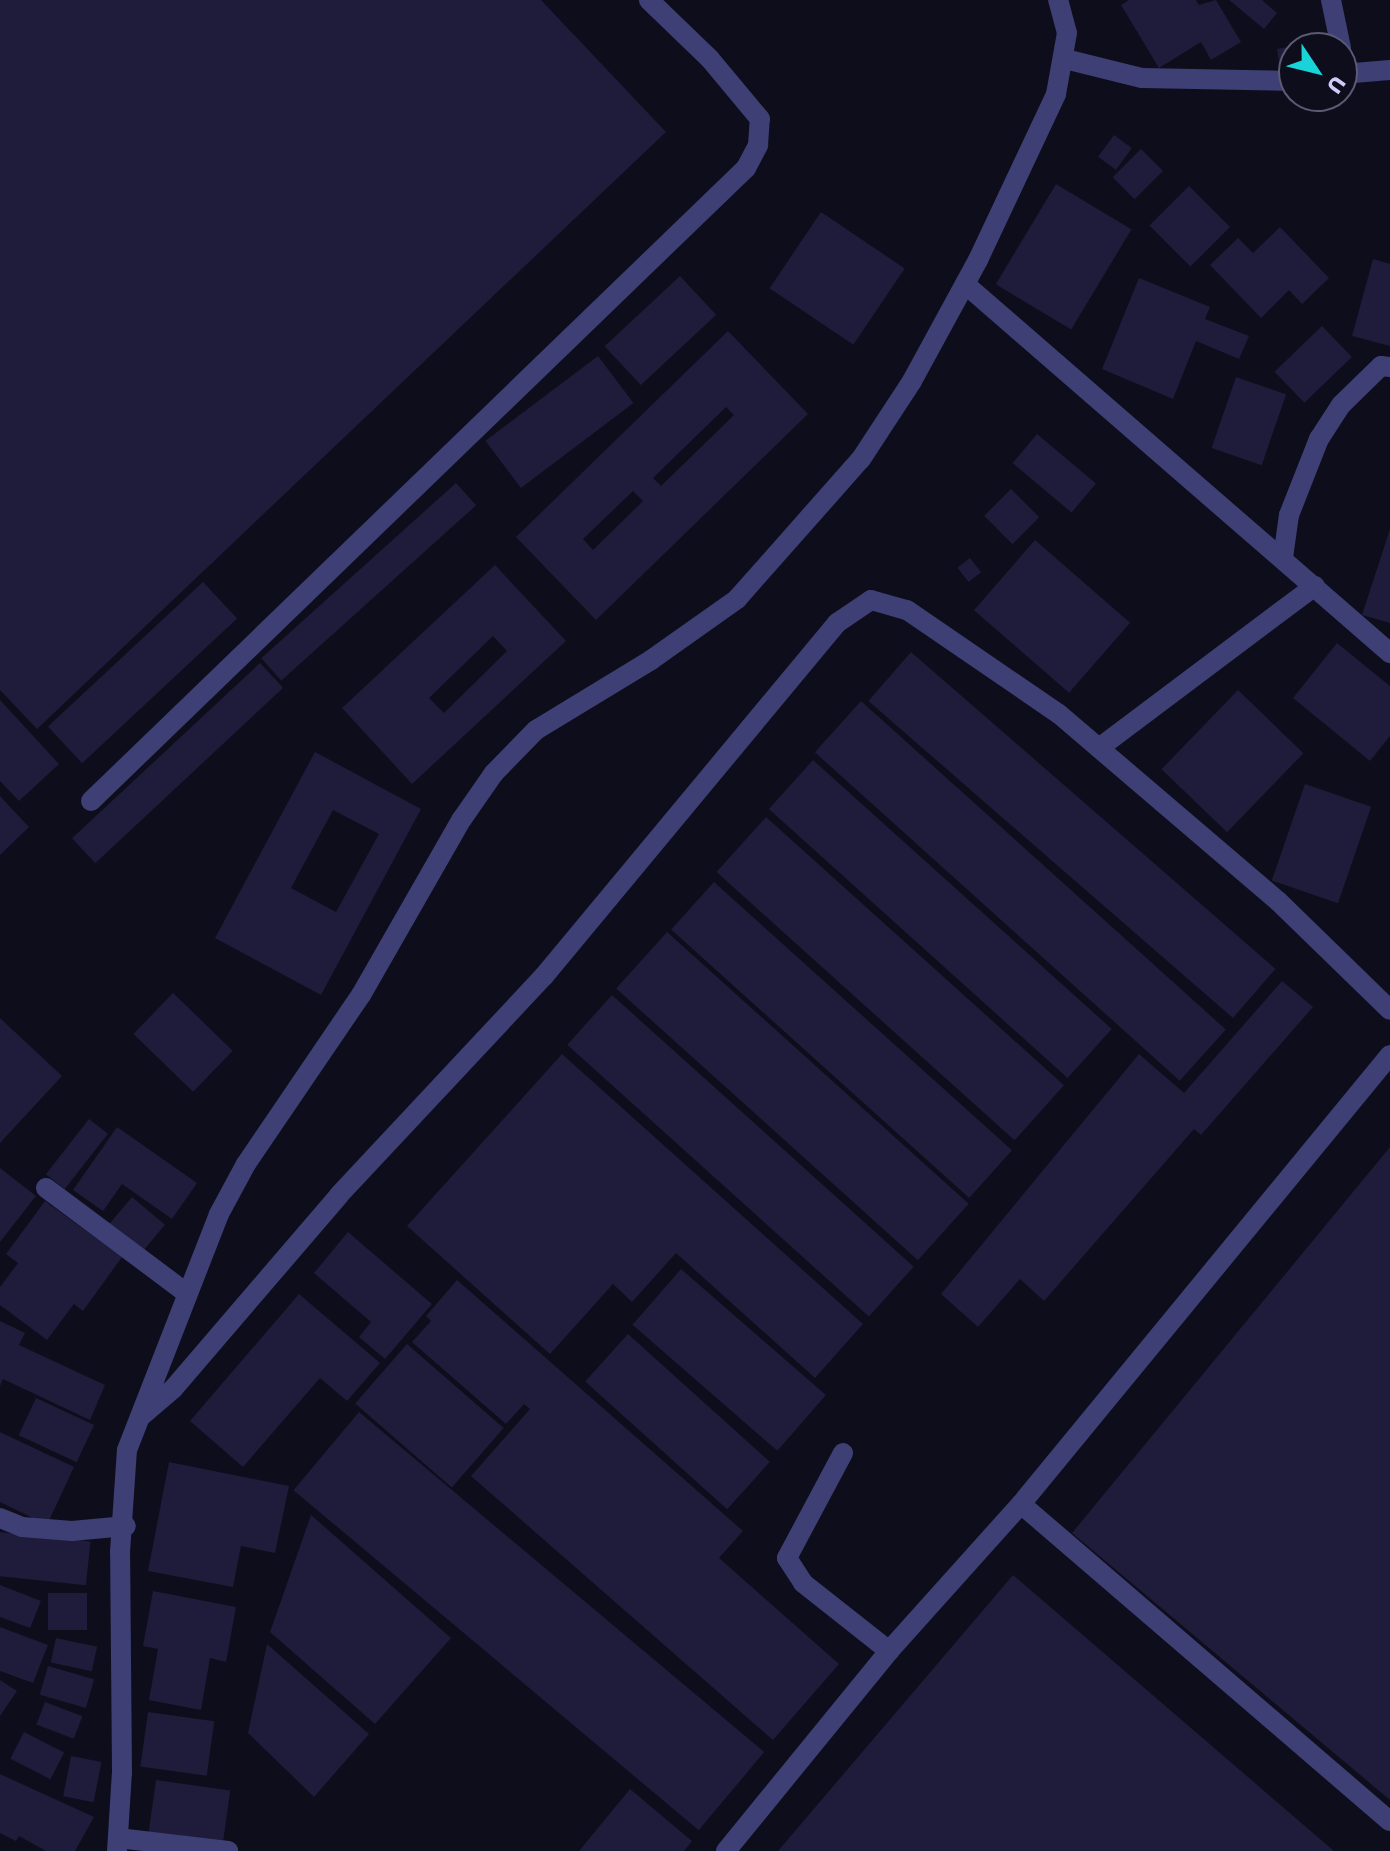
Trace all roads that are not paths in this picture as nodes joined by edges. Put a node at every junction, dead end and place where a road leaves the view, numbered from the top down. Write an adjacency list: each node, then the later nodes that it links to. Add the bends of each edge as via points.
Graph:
1 (649, 0): 15 (street, via 710,59 760,119 758,145 746,168)
2 (1058, 0): 5 (street, via 1067,33)
3 (1331, 0): 4 (street)
4 (1338, 32)
5 (1065, 59): 8 (street, via 1142,78); 9 (street, via 1056,94)
6 (1358, 68): 7 (street)
7 (1390, 70)
8 (1278, 81)
9 (965, 284): 11 (street); 19 (street, via 861,459 737,599 651,660 536,730 494,773 361,995 246,1164)
10 (1390, 367): 11 (street, via 1381,366 1341,405 1319,439 1289,515)
11 (1283, 558): 12 (street)
12 (1315, 586): 13 (street); 14 (street)
13 (1390, 653)
14 (1099, 748): 16 (street, via 1278,901); 20 (street, via 1059,714 907,610 871,600 854,607 544,976 339,1195 173,1389)
15 (91, 801)
16 (1390, 1010)
17 (1390, 1055): 22 (street)
18 (46, 1188): 19 (street)
19 (185, 1292): 20 (street)
20 (137, 1420): 24 (street, via 127,1450)
21 (843, 1453): 25 (street, via 787,1558 803,1583)
22 (1021, 1504): 25 (street); 26 (street)
23 (0, 1518): 24 (street, via 22,1527 72,1531)
24 (126, 1526): 27 (street, via 120,1552)
25 (889, 1651): 29 (street)
26 (1390, 1821)
27 (118, 1845): 28 (street)
28 (228, 1851)
29 (726, 1851)

